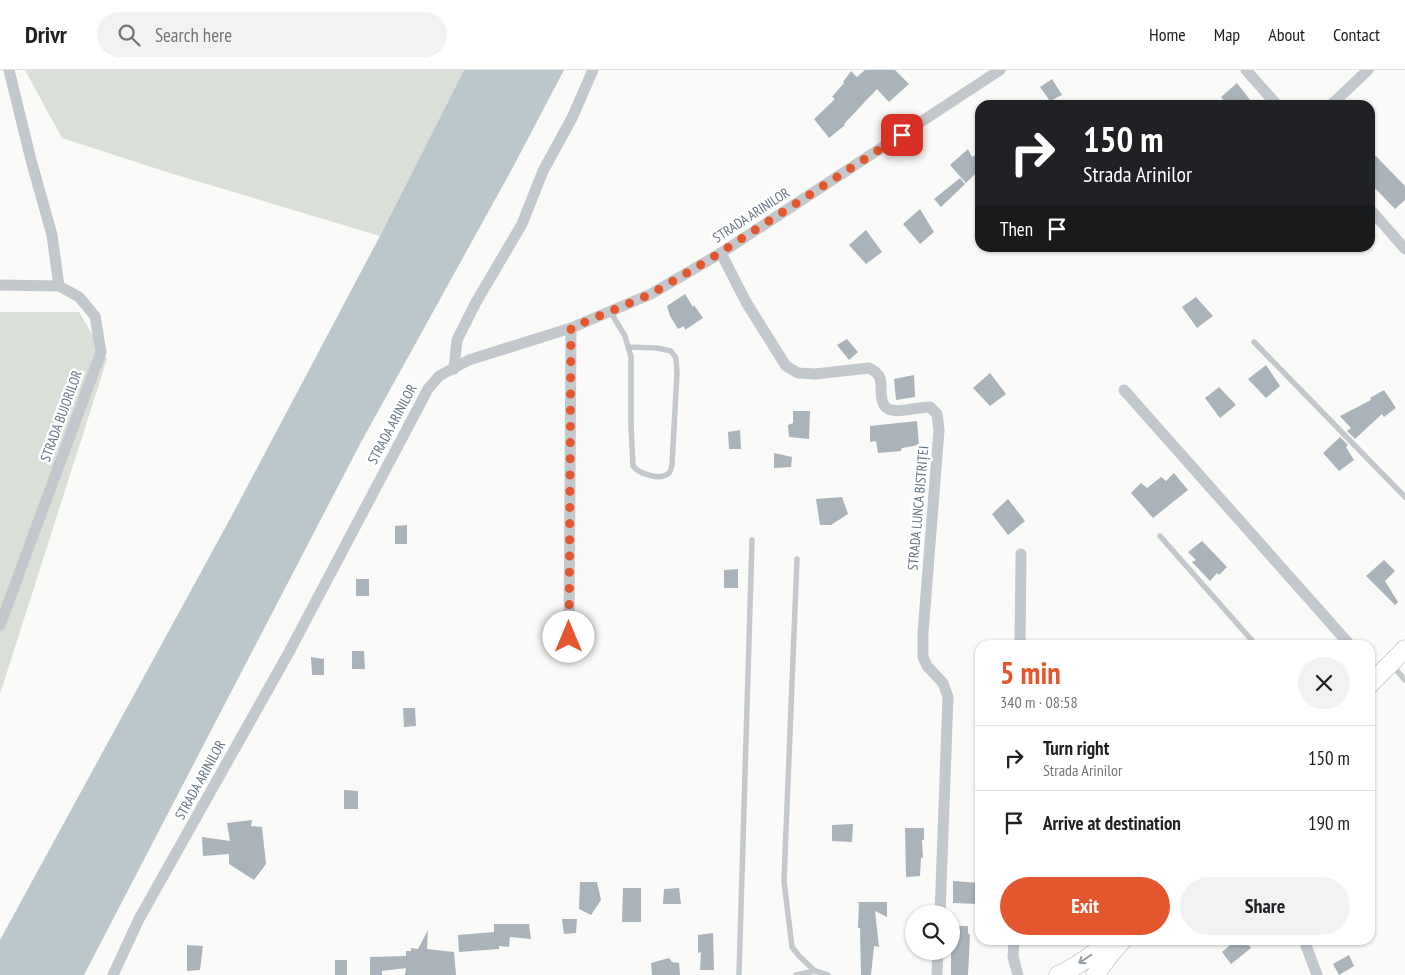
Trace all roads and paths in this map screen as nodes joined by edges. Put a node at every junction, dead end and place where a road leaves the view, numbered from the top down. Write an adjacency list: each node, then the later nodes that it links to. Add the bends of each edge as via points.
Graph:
1 (9, 70): 12 (street, via 52,235)
2 (593, 70): 17 (street, via 543,171 522,224 457,340)
3 (1000, 70): 10 (street, STRADA ARINILOR)
4 (1246, 70): 6 (street)
5 (1368, 70): 7 (street)
6 (1273, 100)
7 (1336, 100)
8 (1375, 215): 9 (street)
9 (1405, 248)
10 (721, 253): 13 (street, STRADA ARINILOR, via 651,294); 33 (street, STRADA LUNCA BISTRIȚEI, via 746,302 786,366 798,373 815,374 868,368 876,371 880,378 884,406 888,410 924,406 937,414 939,430 923,657 943,683 948,697)
11 (0, 285): 12 (street)
12 (59, 286): 24 (street, STRADA BUJORILOR, via 78,297 95,316 101,352)
13 (610, 311): 14 (street, STRADA ARINILOR); 16 (lane)
14 (571, 328): 17 (street, STRADA ARINILOR, via 469,360); 25 (street)
15 (1254, 342): 19 (lane)
16 (628, 347): 16 (lane, via 634,466 645,474 666,475 672,465 678,373 676,358 671,351)
17 (454, 369): 40 (street, STRADA ARINILOR, via 439,376 428,389 288,654 139,919)
18 (1124, 390): 28 (street)
19 (1405, 497)
20 (1160, 536): 27 (lane)
21 (752, 540): 41 (lane)
22 (1022, 554): 26 (street)
23 (797, 559): 39 (lane, via 784,881 792,947)
24 (0, 625)
25 (569, 637)
26 (1020, 640)
27 (1252, 640)
28 (1346, 640)
29 (1405, 649): 30 (main road)
30 (1391, 663): 31 (main road); 32 (lane)
31 (1375, 674)
32 (1405, 680)
33 (940, 905)
34 (1014, 945): 45 (street)
35 (1104, 945): 46 (main road, one-way to 46)
36 (1119, 945): 47 (main road)
37 (1306, 945): 48 (street)
38 (938, 960): 44 (street)
39 (815, 971): 42 (lane); 43 (lane)
40 (113, 975)
41 (739, 975)
42 (796, 975)
43 (828, 975)
44 (937, 975)
45 (1018, 975)
46 (1058, 975)
47 (1095, 975)
48 (1317, 975)

